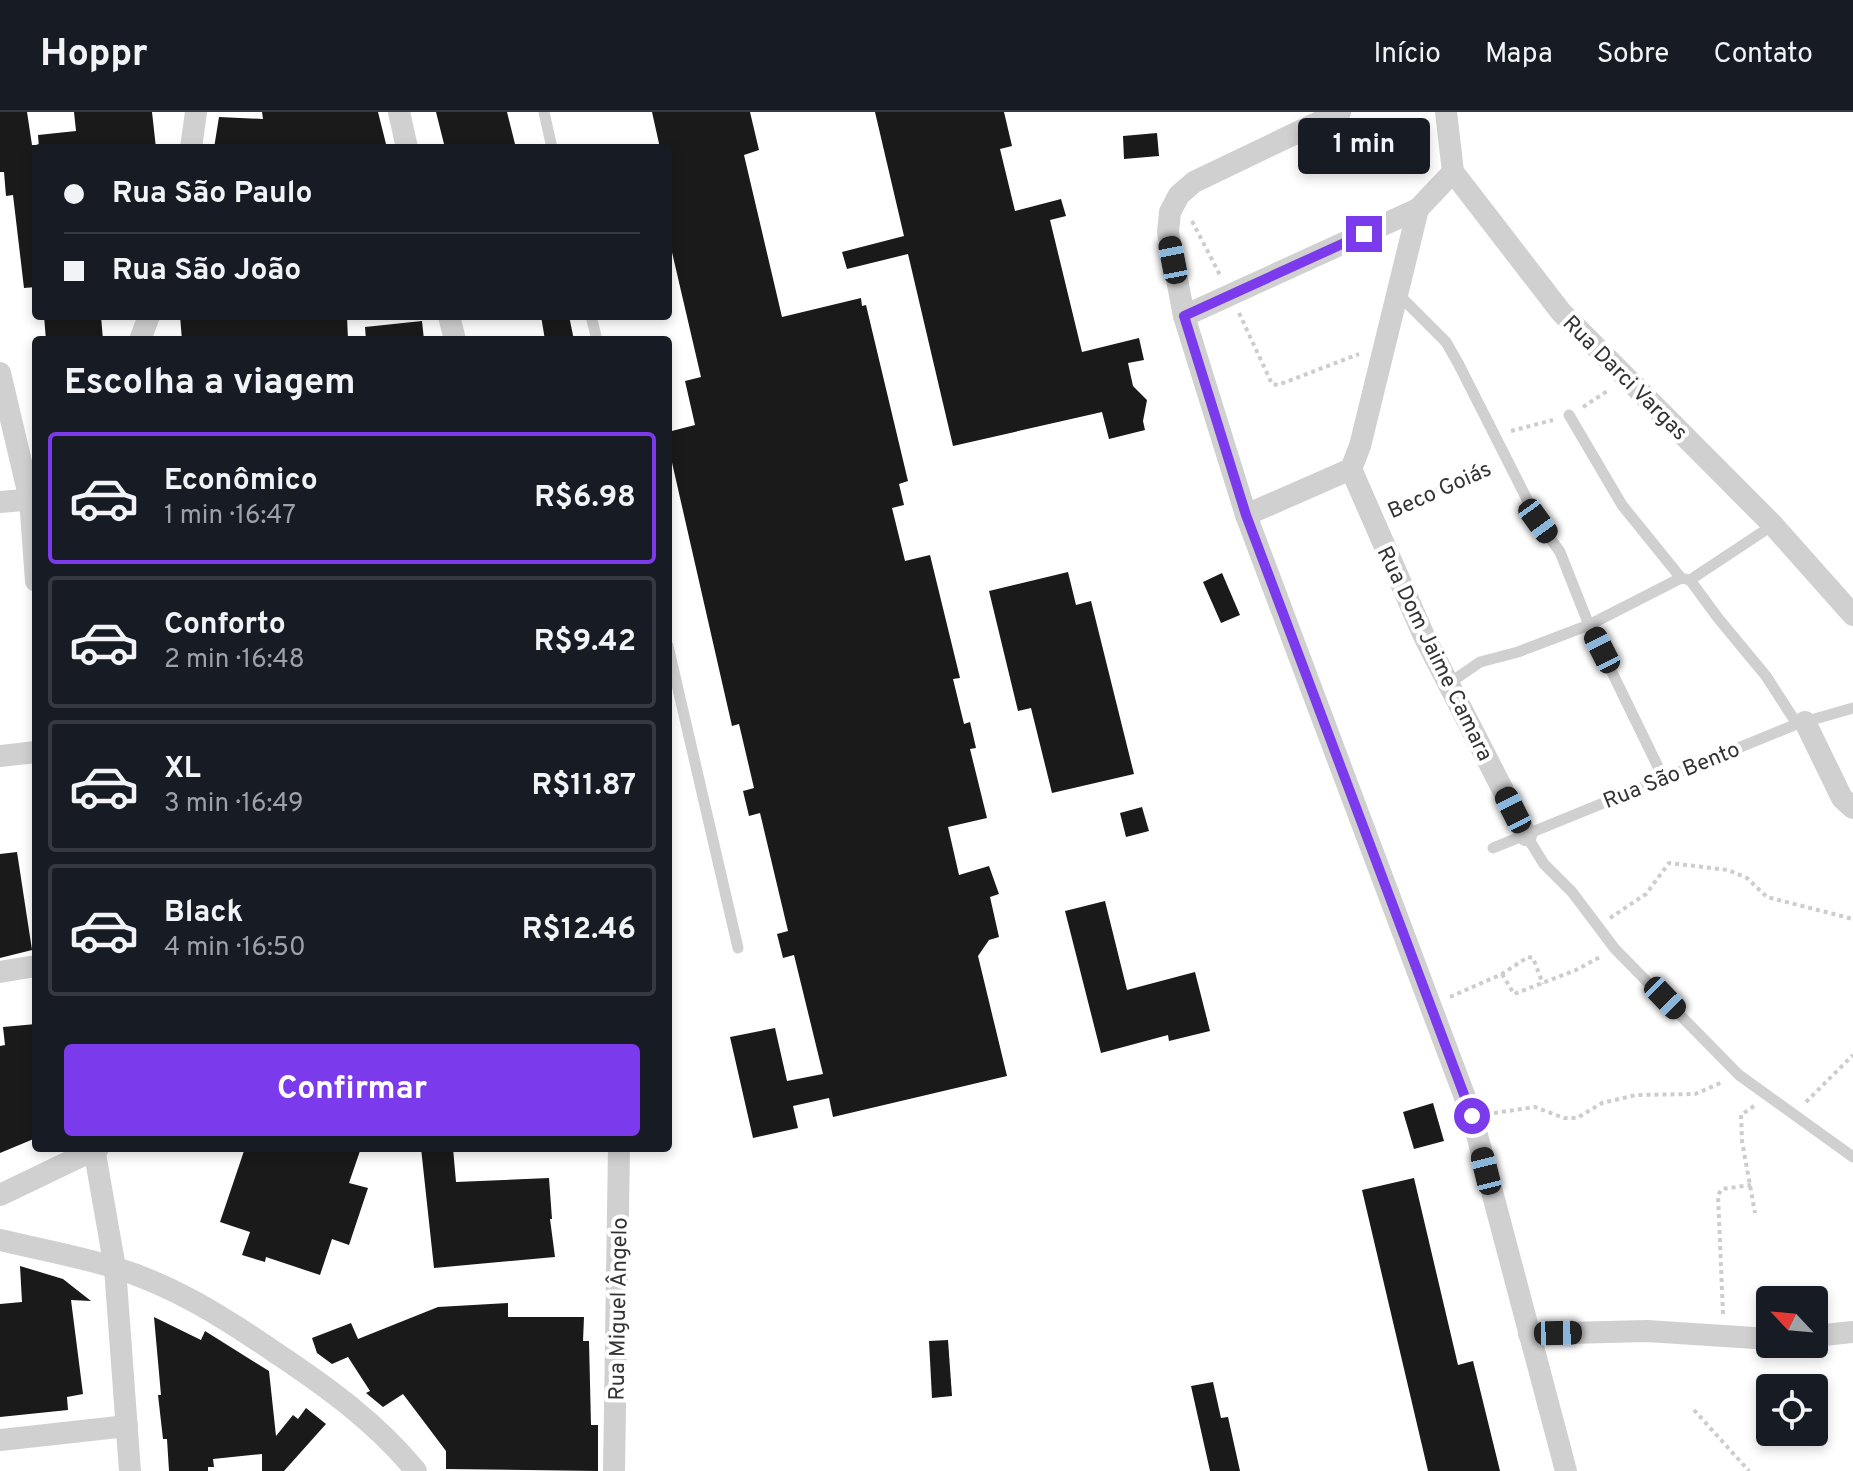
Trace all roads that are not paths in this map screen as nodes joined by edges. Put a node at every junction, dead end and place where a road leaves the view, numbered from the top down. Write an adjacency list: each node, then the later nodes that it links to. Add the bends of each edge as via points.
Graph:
1 (196, 112): 6 (street)
2 (399, 112): 7 (street)
3 (544, 112): 8 (lane)
4 (1340, 112): 12 (street, via 1194,182 1179,195 1168,232)
5 (1446, 112): 9 (street)
6 (192, 144)
7 (406, 144)
8 (551, 144)
9 (1453, 172): 10 (street); 20 (street, Rua Darci Vargas, via 1561,312)
10 (1418, 209): 11 (street); 12 (street)
11 (1398, 294): 15 (street); 23 (lane, via 1446,342 1538,521 1560,552)
12 (1184, 316): 19 (street)
13 (0, 373): 16 (street)
14 (1569, 415): 21 (lane, via 1622,505)
15 (1351, 469): 19 (street); 25 (street, Rua Dom Jaime Camara)
16 (32, 496)
17 (32, 500): 18 (street)
18 (0, 502)
19 (1246, 515): 45 (street, via 1472,1116)
20 (1773, 525): 21 (lane); 22 (street, Rua Darci Vargas)
21 (1686, 579): 23 (lane); 27 (lane)
22 (1853, 615)
23 (1589, 625): 25 (lane, via 1480,662); 30 (lane)
24 (672, 663): 34 (lane)
25 (1448, 684): 32 (street, Rua Dom Jaime Camara)
26 (1853, 708): 27 (lane, Rua São Bento)
27 (1801, 723): 30 (lane, Rua São Bento); 31 (street, via 1842,798)
28 (32, 752): 29 (street)
29 (0, 756)
30 (1663, 777): 32 (lane, Rua São Bento)
31 (1853, 808)
32 (1526, 835): 33 (lane, Rua São Bento); 40 (lane, via 1615,949 1739,1075)
33 (1493, 848)
34 (738, 948)
35 (32, 967): 36 (street)
36 (0, 972)
37 (90, 1152): 41 (street)
38 (96, 1152): 43 (street)
39 (619, 1152): 52 (street, Rua Miguel Ângelo)
40 (1853, 1157)
41 (0, 1195)
42 (0, 1240): 43 (street)
43 (115, 1268): 48 (street); 51 (street, via 230,1321 324,1385 390,1440)
44 (1853, 1332): 46 (street)
45 (1529, 1334): 47 (street, via 1647,1331); 53 (street)
46 (1828, 1335)
47 (1756, 1338)
48 (127, 1426): 49 (street); 50 (street)
49 (0, 1440)
50 (130, 1471)
51 (416, 1471)
52 (614, 1471)
53 (1566, 1471)

